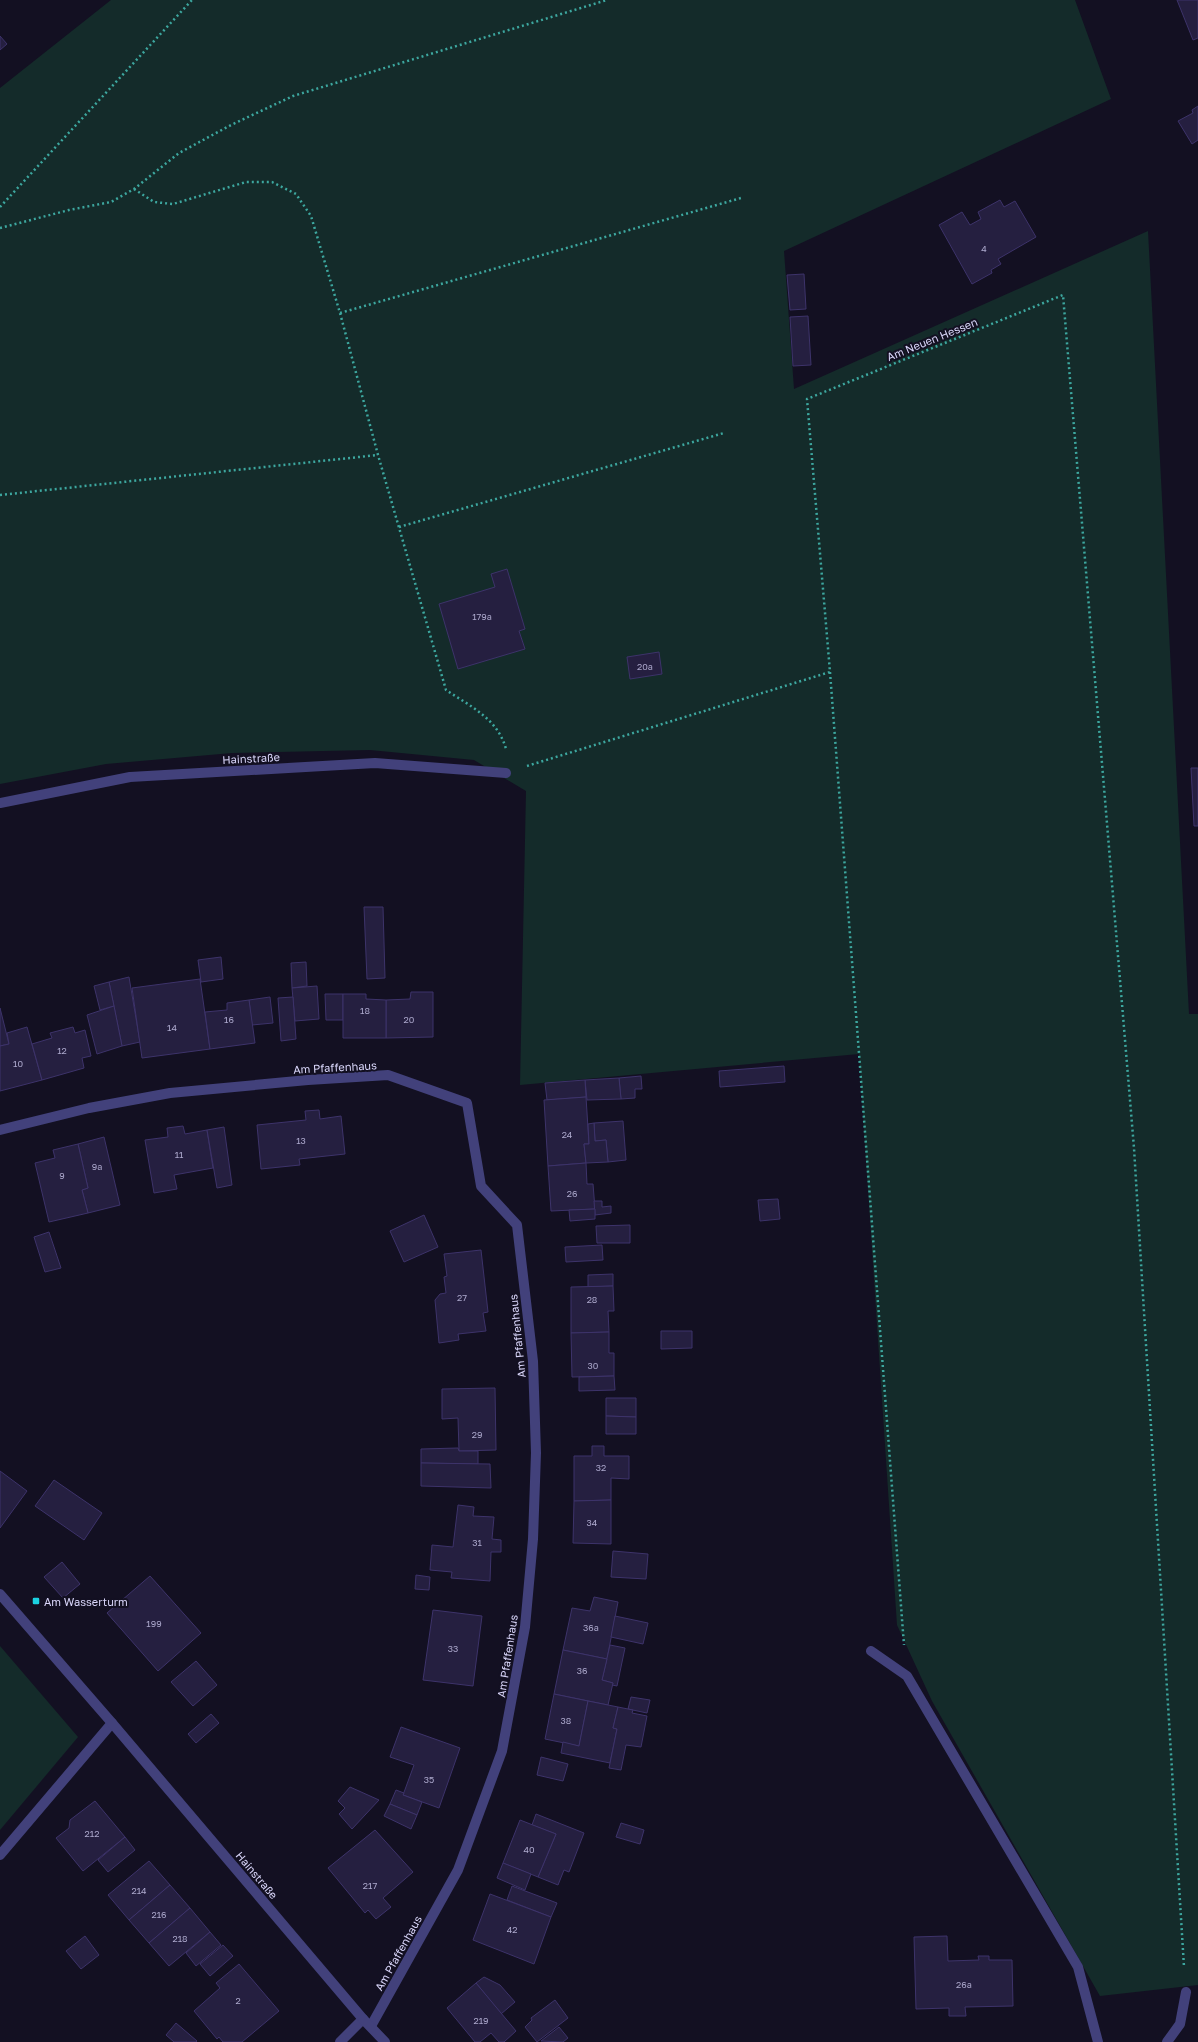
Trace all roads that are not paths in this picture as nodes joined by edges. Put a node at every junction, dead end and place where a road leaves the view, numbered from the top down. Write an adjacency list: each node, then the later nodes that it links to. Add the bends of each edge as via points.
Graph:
1 (506, 773): 2 (street, Hainstraße, via 375,763 146,776)
2 (0, 803)
3 (0, 1130): 10 (street, Am Pfaffenhaus, via 89,1108 170,1093 308,1080 388,1076 467,1103 480,1186 516,1225 531,1346 536,1453 534,1539 526,1620 502,1751 458,1870)
4 (0, 1594): 6 (street, Hainstraße)
5 (871, 1651): 13 (street, via 907,1676 1078,1967)
6 (112, 1722): 7 (street); 9 (street, Hainstraße)
7 (0, 1855)
8 (1186, 1992): 14 (street, via 1180,2024)
9 (363, 2019): 10 (street, Hainstraße); 11 (street)
10 (371, 2026): 12 (street, Hainstraße)
11 (340, 2042)
12 (385, 2042)
13 (1098, 2042)
14 (1167, 2042)

